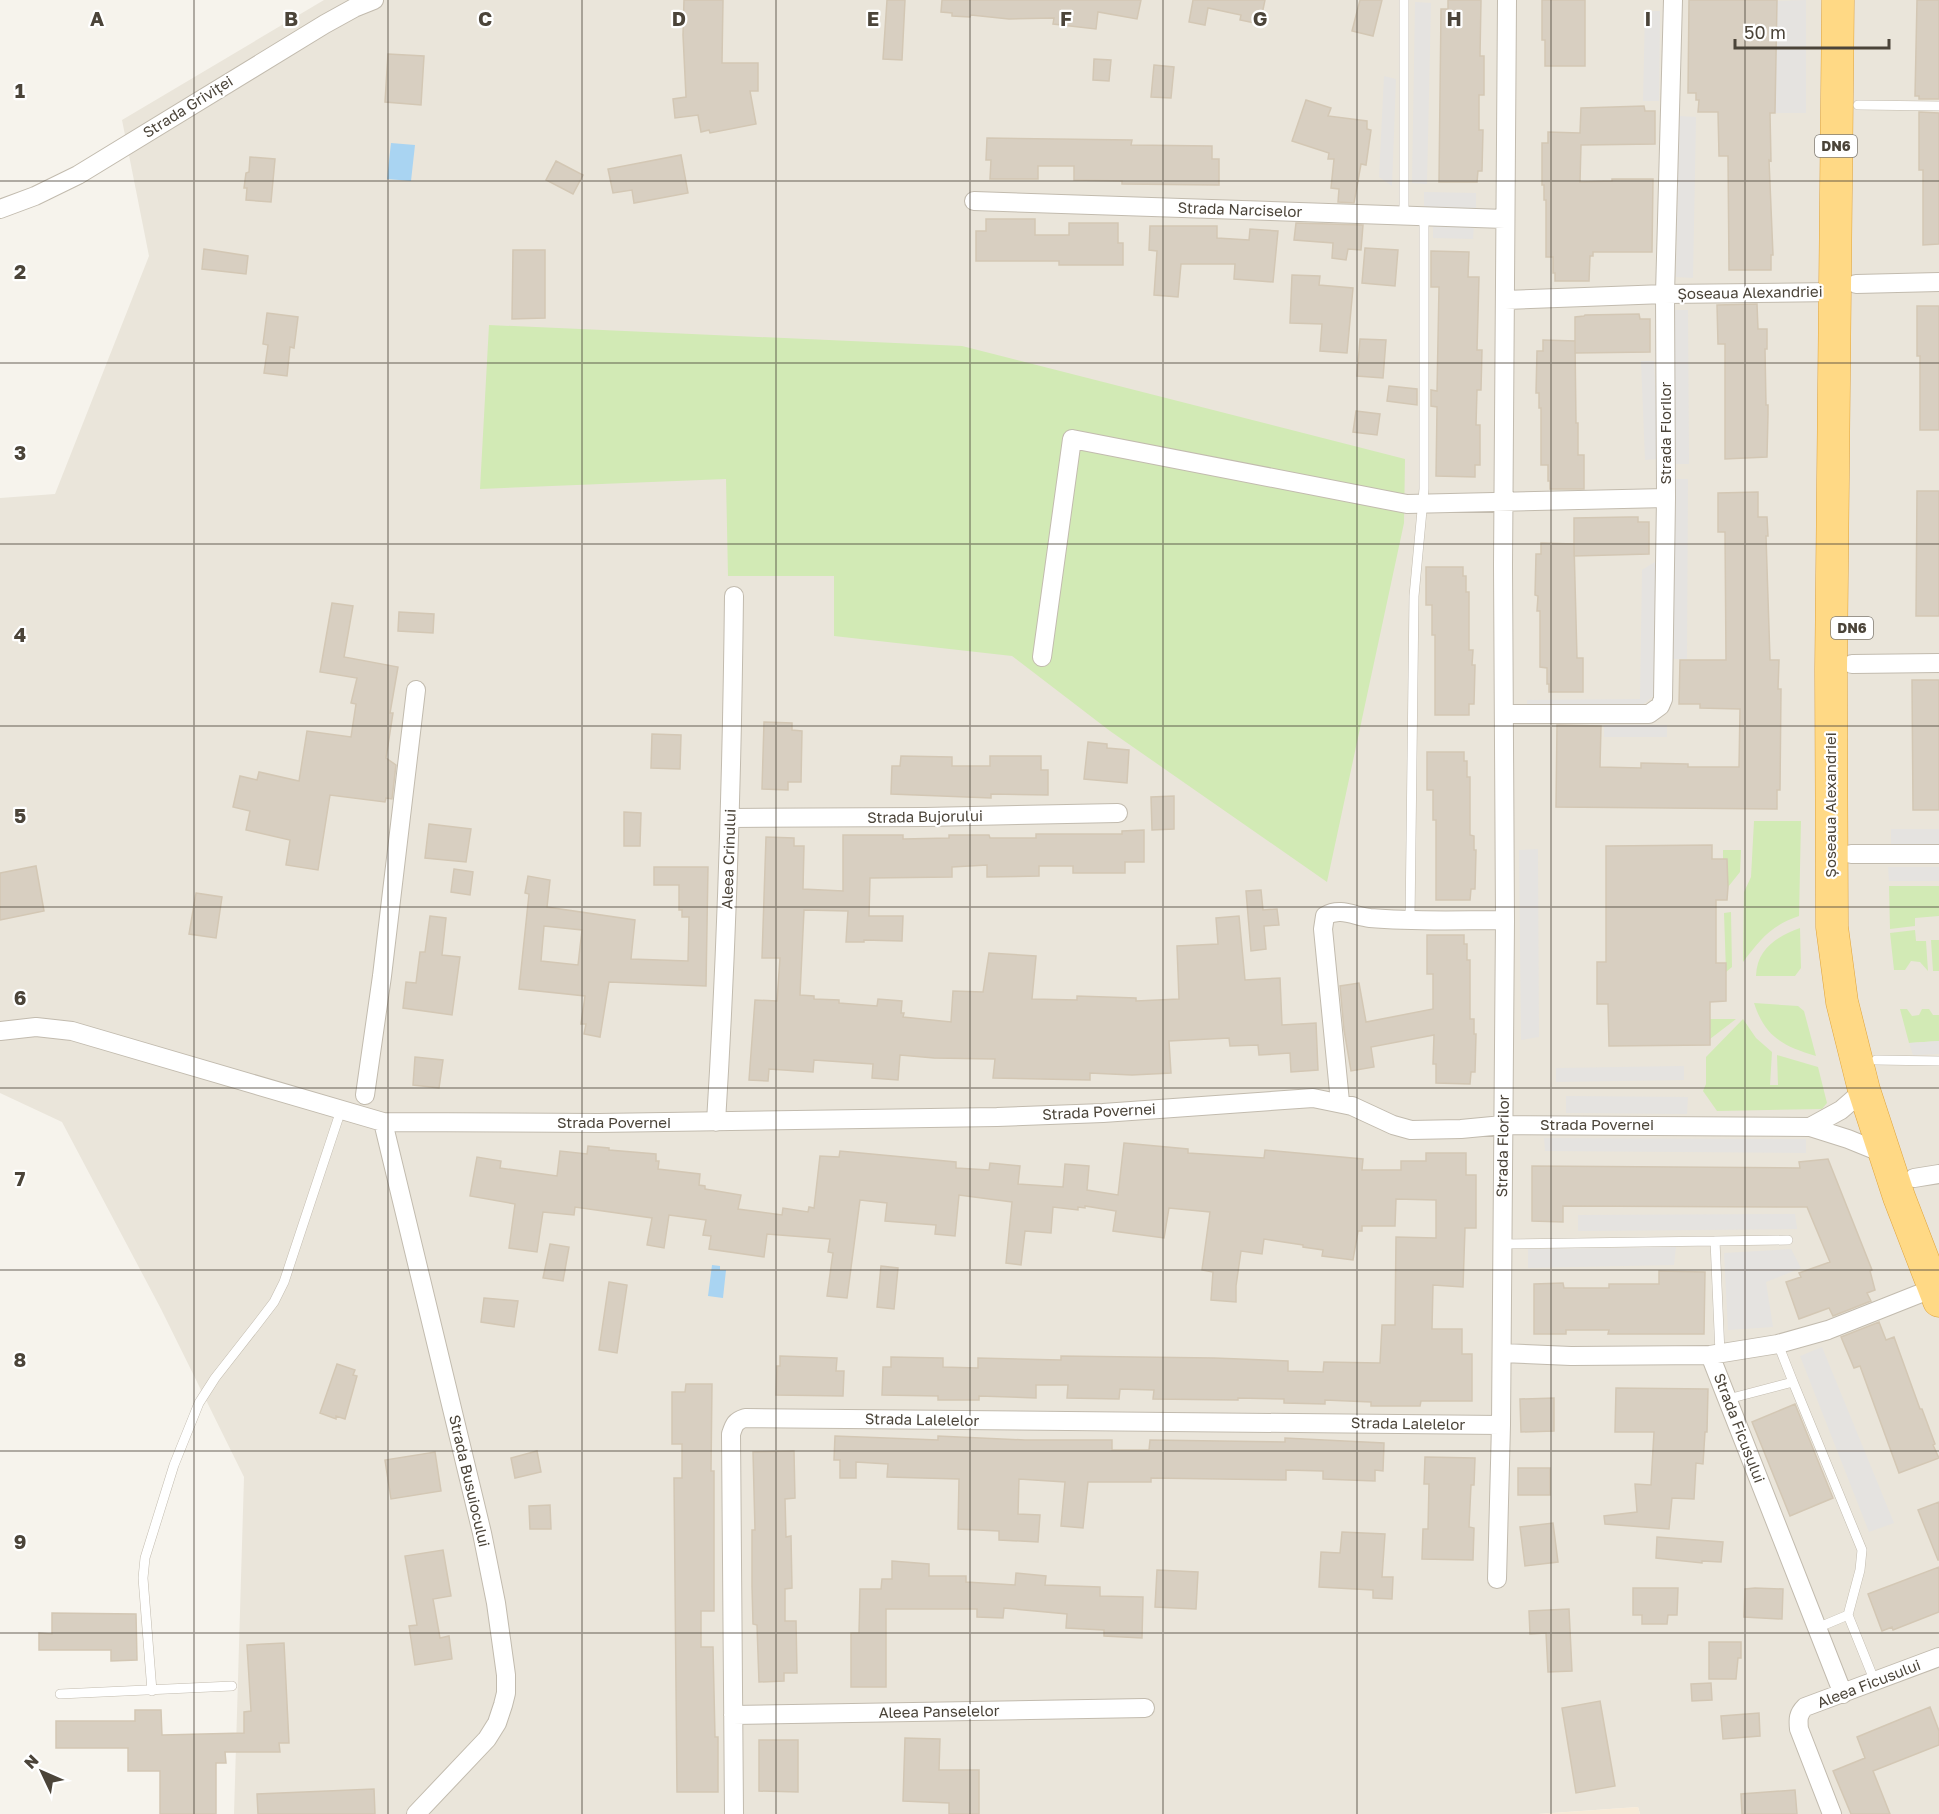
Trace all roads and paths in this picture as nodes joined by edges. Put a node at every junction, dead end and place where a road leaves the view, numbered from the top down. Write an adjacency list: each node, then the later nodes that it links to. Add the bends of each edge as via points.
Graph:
1 (374, 0): 10 (street, Strada Griviței, via 325,24 78,175)
2 (1404, 0): 11 (lane)
3 (1507, 0): 13 (street, Strada Florilor)
4 (1673, 0): 16 (street, Strada Florilor)
5 (1838, 0): 15 (highway, Șoseaua Alexandriei / DN6)
6 (1859, 0): 7 (highway, Șoseaua Alexandriei / DN6)
7 (1858, 105): 8 (lane); 15 (highway, Șoseaua Alexandriei / DN6)
8 (1939, 106)
9 (974, 201): 11 (street, Strada Narciselor)
10 (0, 209)
11 (1404, 217): 12 (street, Strada Narciselor)
12 (1424, 217): 13 (street, Strada Narciselor); 20 (lane)
13 (1505, 219): 17 (street, Strada Florilor)
14 (1939, 282): 15 (street, Șoseaua Alexandriei)
15 (1845, 288): 16 (street, Șoseaua Alexandriei); 24 (highway, Șoseaua Alexandriei / DN6); 36 (highway, Șoseaua Alexandriei / DN6, via 1831,670 1832,927 1842,1002)
16 (1665, 294): 17 (street, Șoseaua Alexandriei); 18 (street, Strada Florilor)
17 (1505, 300): 19 (street, Strada Florilor)
18 (1666, 498): 19 (street); 26 (street, Strada Florilor, via 1664,672 1660,706 1649,714)
19 (1503, 503): 20 (street); 26 (street, Strada Florilor)
20 (1423, 505): 22 (street, via 1072,439); 32 (lane, via 1414,596)
21 (734, 596): 28 (street, Aleea Crinului)
22 (1042, 657)
23 (1939, 663): 24 (street)
24 (1852, 664): 29 (highway, Șoseaua Alexandriei / DN6)
25 (416, 690): 37 (street)
26 (1504, 714): 31 (street, Strada Florilor)
27 (1118, 813): 28 (street, Strada Bujorului)
28 (731, 818): 42 (street, Aleea Crinului)
29 (1851, 854): 30 (street, Șoseaua Alexandriei); 34 (highway, Șoseaua Alexandriei / DN6, via 1858,972)
30 (1939, 854)
31 (1505, 920): 32 (street); 43 (street, Strada Florilor)
32 (1410, 921): 38 (street, via 1340,911 1325,916 1323,929)
33 (0, 1031): 39 (street, Strada Povernei, via 36,1027 72,1030)
34 (1876, 1060): 35 (lane); 46 (highway, Șoseaua Alexandriei / DN6, via 1886,1094)
35 (1939, 1061)
36 (1864, 1090): 44 (street, via 1841,1110); 45 (highway, Șoseaua Alexandriei / DN6)
37 (365, 1095): 40 (lane)
38 (1340, 1102): 42 (street, Strada Povernei, via 1313,1098 1104,1113); 43 (street, Strada Povernei, via 1411,1130)
39 (341, 1110): 40 (street, Strada Povernei); 64 (lane, via 284,1282 199,1403 174,1465 145,1558 143,1578)
40 (362, 1116): 41 (street, Strada Povernei)
41 (383, 1122): 42 (street, Strada Povernei); 69 (street, Strada Busuiocului, via 482,1533 506,1675 503,1705 492,1731)
42 (716, 1122)
43 (1503, 1125): 44 (street, Strada Povernei); 49 (street, Strada Florilor)
44 (1810, 1127): 45 (street)
45 (1885, 1155): 51 (highway, Șoseaua Alexandriei / DN6)
46 (1927, 1176): 50 (highway, Șoseaua Alexandriei / DN6)
47 (1788, 1240): 48 (lane)
48 (1715, 1242): 49 (lane); 54 (lane)
49 (1502, 1244): 53 (street, Strada Florilor)
50 (1939, 1244)
51 (1936, 1295): 52 (street)
52 (1778, 1344): 54 (street); 55 (lane)
53 (1502, 1353): 54 (street, Strada Ficusului); 57 (street, Strada Florilor)
54 (1715, 1354): 56 (street, Strada Ficusului)
55 (1793, 1382): 56 (lane); 59 (lane, via 1862,1550)
56 (1728, 1399): 60 (street, Strada Ficusului)
57 (1502, 1425): 58 (street, Strada Florilor); 68 (street, Strada Lalelelor, via 739,1420 731,1434)
58 (1497, 1579)
59 (1848, 1615): 60 (lane); 62 (lane)
60 (1817, 1628): 66 (street, Strada Ficusului)
61 (1939, 1657): 62 (street, Aleea Ficusului)
62 (1875, 1682): 66 (street, Aleea Ficusului)
63 (232, 1686): 64 (lane)
64 (152, 1691): 65 (lane)
65 (60, 1694)
66 (1843, 1694): 71 (street, Aleea Ficusului, via 1805,1707 1798,1716 1802,1737)
67 (1145, 1708): 68 (street, Aleea Panselelor)
68 (733, 1715): 70 (street, Strada Lalelelor)
69 (416, 1814)
70 (734, 1814)
71 (1832, 1814)

